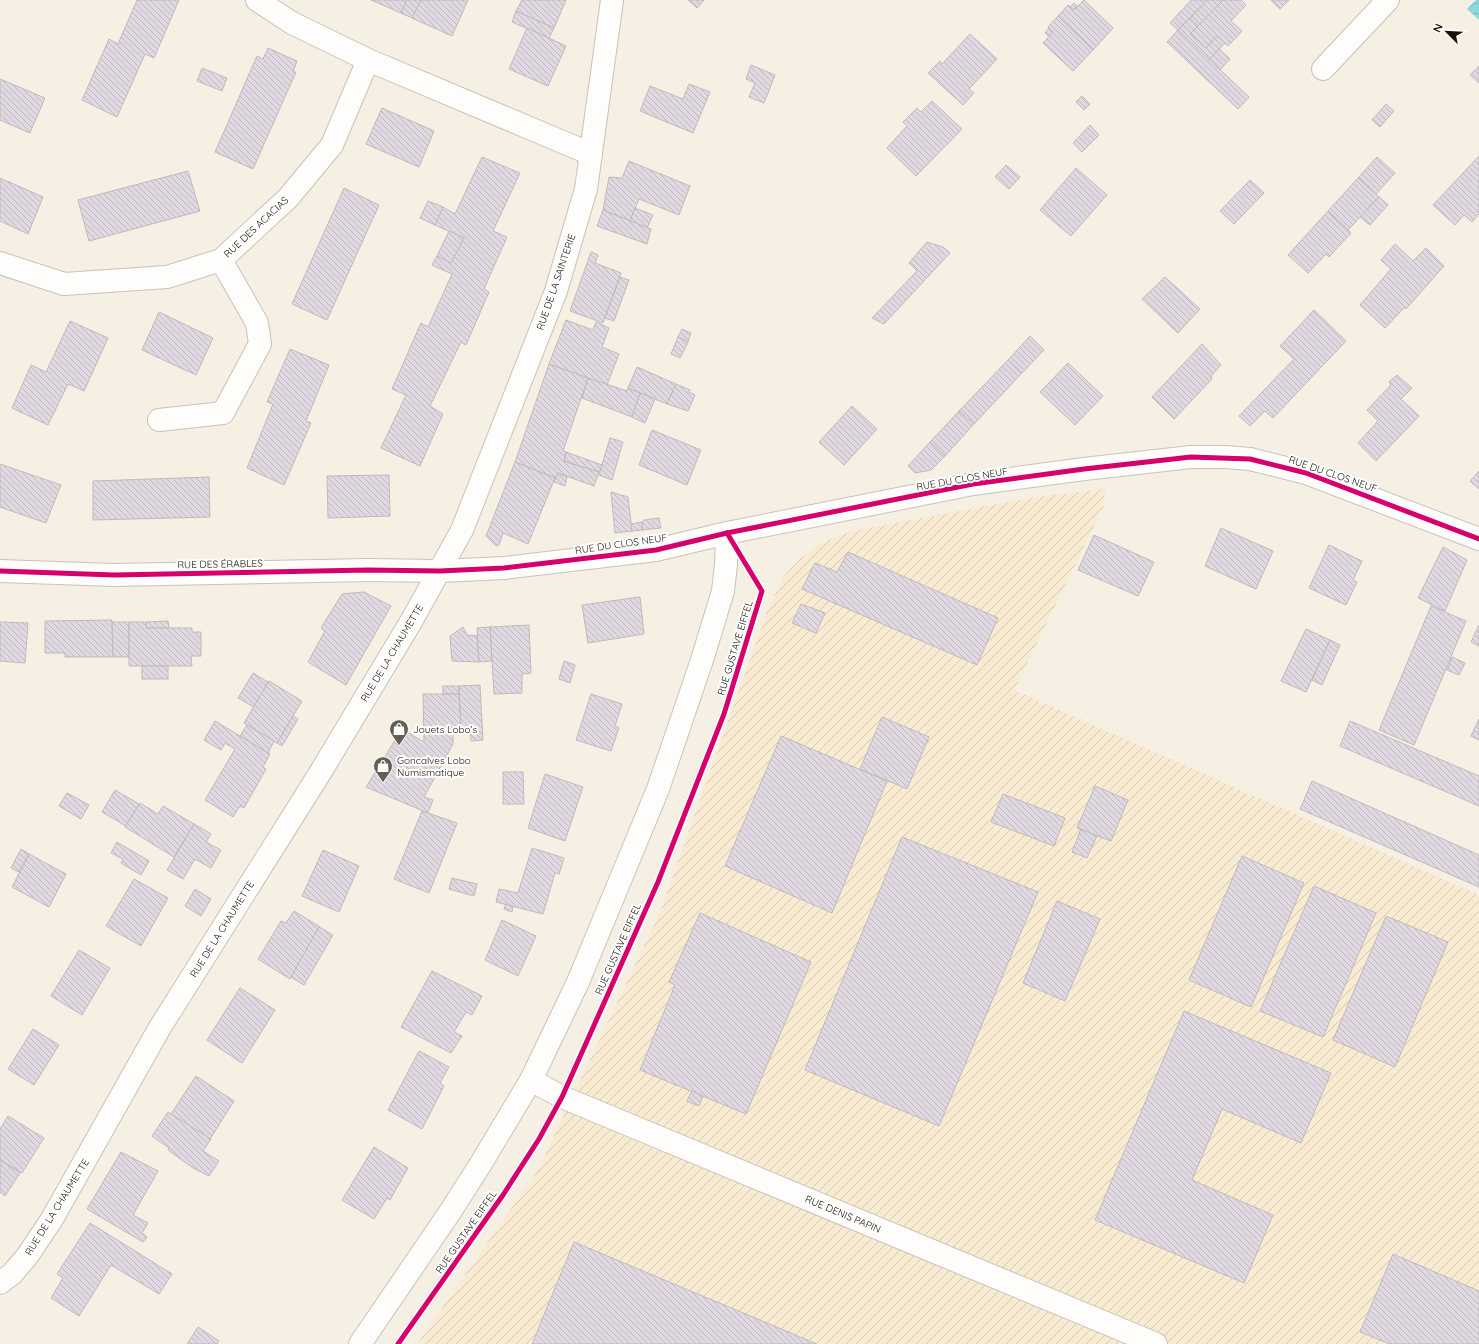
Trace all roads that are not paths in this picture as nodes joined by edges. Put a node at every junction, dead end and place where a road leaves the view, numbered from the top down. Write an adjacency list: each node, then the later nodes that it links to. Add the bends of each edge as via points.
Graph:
1 (257, 0): 4 (street, via 292,23)
2 (612, 0): 6 (street, RUE DE LA SAINTERIE)
3 (1388, 0): 5 (street)
4 (368, 60): 6 (street); 7 (street, RUE DES ACACIAS, via 332,146 288,198)
5 (1323, 69)
6 (591, 154): 13 (street, RUE DE LA SAINTERIE, via 586,190 556,290 462,530)
7 (220, 260): 8 (street, RUE DES ACACIAS, via 167,277 64,284); 9 (street, via 257,323 260,344 224,413)
8 (0, 264)
9 (159, 420)
10 (727, 533): 11 (street, RUE DU CLOS NEUF, via 973,484 1191,457 1225,457 1250,459 1306,473); 13 (street, RUE DU CLOS NEUF, via 656,550 504,568); 14 (street, via 722,590 702,660 658,790 578,982)
11 (1479, 539)
12 (0, 571): 13 (street, RUE DES ÉRABLES, via 72,575)
13 (440, 571): 15 (street, RUE DE LA CHAUMETTE, via 320,773 159,1029 52,1219 28,1255 12,1274)
14 (531, 1080): 16 (street, via 450,1212); 17 (street, RUE DENIS PAPIN, via 562,1097)
15 (0, 1283)
16 (360, 1344)
17 (1156, 1344)

